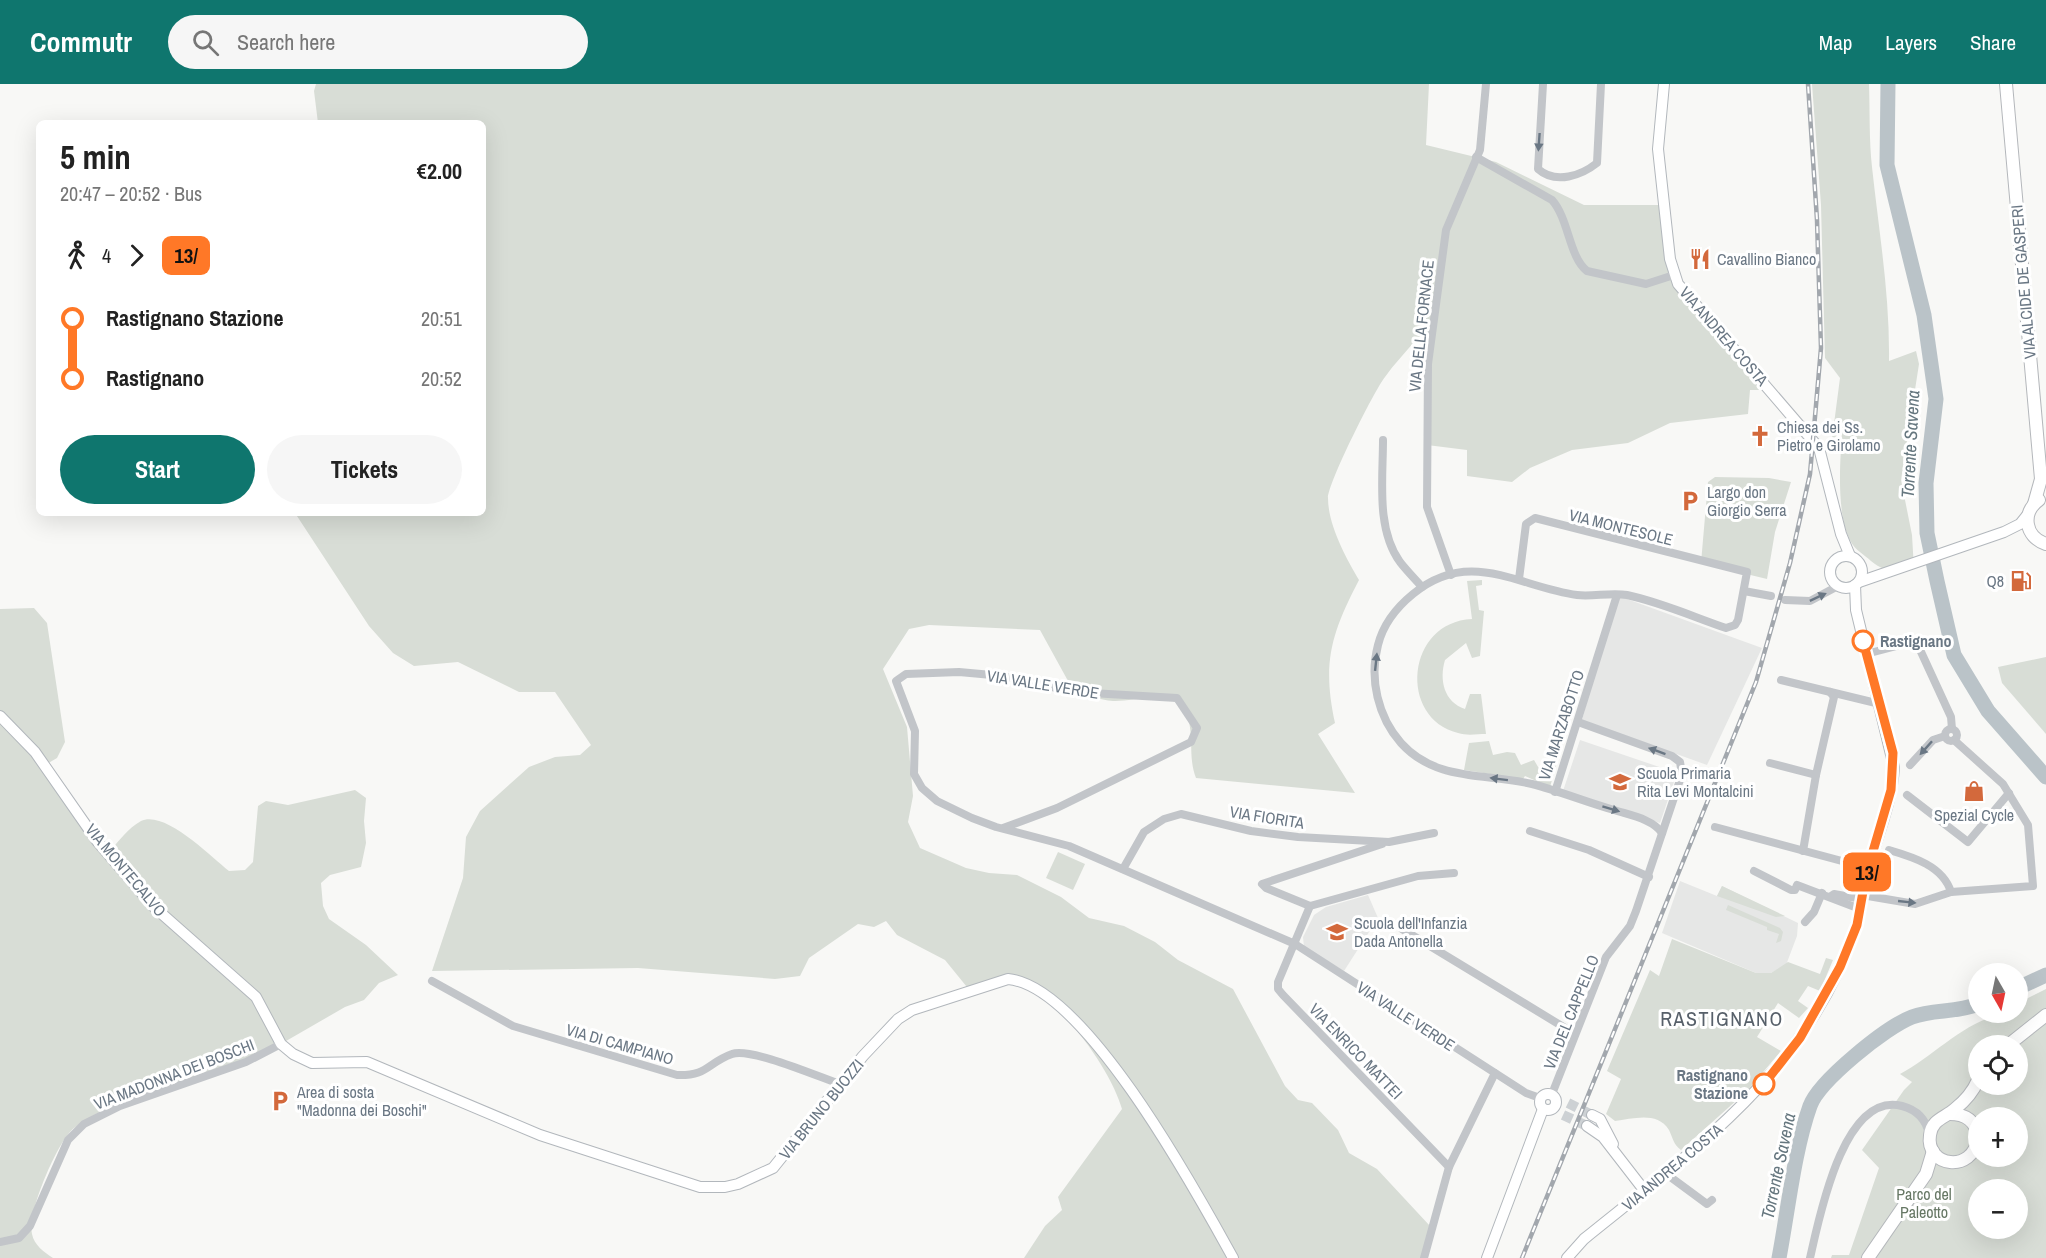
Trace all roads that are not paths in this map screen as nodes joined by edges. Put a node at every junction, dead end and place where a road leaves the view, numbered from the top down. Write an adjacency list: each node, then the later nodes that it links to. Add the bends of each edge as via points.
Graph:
1 (1486, 84): 6 (street, VIA DELLA FORNACE, via 1482,138)
2 (1543, 84): 3 (street, one-way to 3, via 1538,169 1552,176 1576,177 1597,163)
3 (1601, 84)
4 (1664, 84): 7 (street, VIA ANDREA COSTA, via 1658,149)
5 (2006, 84): 9 (main road, VIA ALCIDE DE GASPERI)
6 (1476, 157): 7 (street, via 1552,200 1561,212 1580,264 1587,271 1646,284); 20 (street, VIA DELLA FORNACE, via 1446,230 1428,364 1427,507)
7 (1674, 275): 14 (street, VIA ANDREA COSTA, via 1688,298 1819,448)
8 (1383, 440): 23 (street, via 1383,503 1389,537 1400,562)
9 (2041, 479): 10 (main road, VIA ALCIDE DE GASPERI); 12 (main road, VIA ALCIDE DE GASPERI)
10 (2046, 492)
11 (2046, 498): 12 (main road)
12 (2031, 509): 13 (street, via 2020,524); 15 (main road, via 2027,525)
13 (2004, 532): 15 (street, via 2019,531); 19 (street)
14 (1841, 534): 16 (street, VIA ANDREA COSTA); 17 (street, VIA ANDREA COSTA)
15 (2041, 543)
16 (1850, 556): 17 (street); 18 (street)
17 (1838, 558): 24 (street, via 1830,572 1832,580)
18 (1860, 565): 19 (street); 22 (street, via 1862,574)
19 (1885, 574): 22 (street)
20 (1451, 575): 21 (street, VIA MARZABOTTO, via 1484,571); 23 (street, VIA MARZABOTTO)
21 (1519, 579): 25 (street, VIA MONTESOLE, via 1523,532 1535,518 1748,572); 26 (street, VIA MARZABOTTO, via 1578,595)
22 (1857, 584): 24 (street); 29 (street, VIA ANDREA COSTA)
23 (1422, 587): 42 (street, VIA MARZABOTTO, one-way to 23, via 1517,781 1442,771 1409,751 1394,733 1377,697 1376,654 1394,613)
24 (1841, 587): 28 (street, one-way to 24, via 1810,601); 29 (street, VIA ANDREA COSTA)
25 (1744, 591): 26 (street, VIA MARZABOTTO, via 1738,620 1726,628); 27 (street)
26 (1617, 595): 35 (street, VIA MARZABOTTO)
27 (1771, 596)
28 (1785, 600)
29 (1856, 610): 30 (street, VIA ANDREA COSTA)
30 (1866, 654): 33 (street, VIA ANDREA COSTA); 36 (street, via 1916,641 1951,717)
31 (1781, 680): 32 (street)
32 (1830, 692): 33 (street); 41 (street, via 1834,697)
33 (1880, 704): 40 (street, VIA ANDREA COSTA)
34 (0, 716): 69 (street, VIA MONTECALVO, via 35,752 98,841 153,906 256,997)
35 (1578, 722): 42 (street, VIA MARZABOTTO); 49 (street, VIA DEL CAPPELLO, one-way to 35, via 1682,774 1680,762)
36 (1952, 729): 37 (street); 38 (street, via 1957,735)
37 (1945, 736): 38 (street); 40 (street, one-way to 40, via 1933,740)
38 (1954, 740): 44 (street)
39 (1770, 763): 41 (street)
40 (1903, 767): 43 (street, VIA ANDREA COSTA)
41 (1816, 776): 52 (street)
42 (1555, 792): 49 (street, one-way to 49, via 1635,817)
43 (1900, 792): 44 (street, via 1968,842); 51 (street, VIA ANDREA COSTA)
44 (2009, 793): 58 (street, via 2028,825 2033,886)
45 (1715, 827): 52 (street)
46 (1003, 828): 46 (street, VIA VALLE VERDE, via 945,806 917,781 913,765 915,731 896,685 901,674 980,673 1074,692 1177,698 1194,722 1196,734 1191,742 1074,800); 54 (street, VIA VALLE VERDE, via 1069,846)
47 (1530, 831): 57 (street, via 1589,850)
48 (1434, 833): 50 (street, VIA FIORITA)
49 (1662, 833): 57 (street, VIA DEL CAPPELLO)
50 (1389, 842): 54 (street, VIA FIORITA, via 1251,831 1181,814 1144,832); 61 (street, via 1262,884)
51 (1883, 848): 53 (street, VIA ANDREA COSTA); 58 (street, via 1916,857 1942,876)
52 (1803, 850): 53 (street)
53 (1868, 868): 60 (street, VIA ANDREA COSTA)
54 (1123, 869): 64 (street, VIA VALLE VERDE)
55 (1754, 871): 59 (street, via 1791,890 1797,885)
56 (1454, 873): 61 (street, via 1418,876)
57 (1649, 877): 67 (street, VIA DEL CAPPELLO, via 1630,926 1606,957)
58 (1951, 892): 60 (street, one-way to 58, via 1915,904)
59 (1822, 893): 60 (street, via 1833,900); 62 (street)
60 (1861, 901): 88 (street, VIA ANDREA COSTA, via 1853,935 1828,992 1788,1055 1746,1103)
61 (1310, 906): 64 (street)
62 (1805, 922)
63 (1402, 929): 67 (street)
64 (1295, 944): 70 (street, VIA VALLE VERDE); 87 (street, VIA ENRICO MATTEI, via 1278,988)
65 (432, 981): 71 (street, VIA DI CAMPIANO, via 520,1029 677,1075 697,1075 731,1054 740,1053)
66 (2046, 1015): 68 (main road)
67 (1575, 1034): 73 (street, VIA DEL CAPPELLO)
68 (2021, 1035)
69 (281, 1044): 71 (street, VIA BRUNO BUOZZI, via 312,1063 367,1062 540,1135 690,1185 711,1188 752,1180 773,1168); 92 (street, VIA MADONNA DEI BOSCHI, via 246,1062 120,1106 84,1124 68,1140 30,1226 19,1238)
70 (1495, 1073): 75 (street, VIA VALLE VERDE); 87 (street)
71 (840, 1084): 93 (street, VIA BRUNO BUOZZI, via 885,1031 912,1010 1008,979 1030,985 1079,1026 1137,1098)
72 (1968, 1093): 78 (main road)
73 (1554, 1097): 74 (street); 75 (street, via 1556,1104)
74 (1568, 1103)
75 (1544, 1106): 76 (street, VIA VALLE VERDE); 95 (street)
76 (1563, 1115)
77 (1592, 1115): 84 (street, via 1607,1129)
78 (1946, 1115): 79 (street); 80 (main road); 82 (main road, via 1935,1122)
79 (1922, 1117): 82 (street); 97 (street, via 1902,1106 1889,1105 1871,1110 1864,1118 1834,1165)
80 (1968, 1118)
81 (1587, 1126): 84 (street)
82 (1929, 1135): 83 (main road)
83 (1933, 1151): 86 (main road); 89 (main road)
84 (1617, 1152): 90 (street)
85 (1968, 1156): 86 (main road)
86 (1951, 1162): 89 (main road)
87 (1449, 1167): 94 (street)
88 (1665, 1173): 90 (street, VIA ANDREA COSTA); 91 (street, via 1707,1204)
89 (1926, 1174): 98 (main road)
90 (1644, 1190): 96 (street, VIA ANDREA COSTA)
91 (1712, 1200)
92 (0, 1242)
93 (1233, 1258)
94 (1424, 1258)
95 (1487, 1258)
96 (1567, 1258)
97 (1810, 1258)
98 (1868, 1258)

